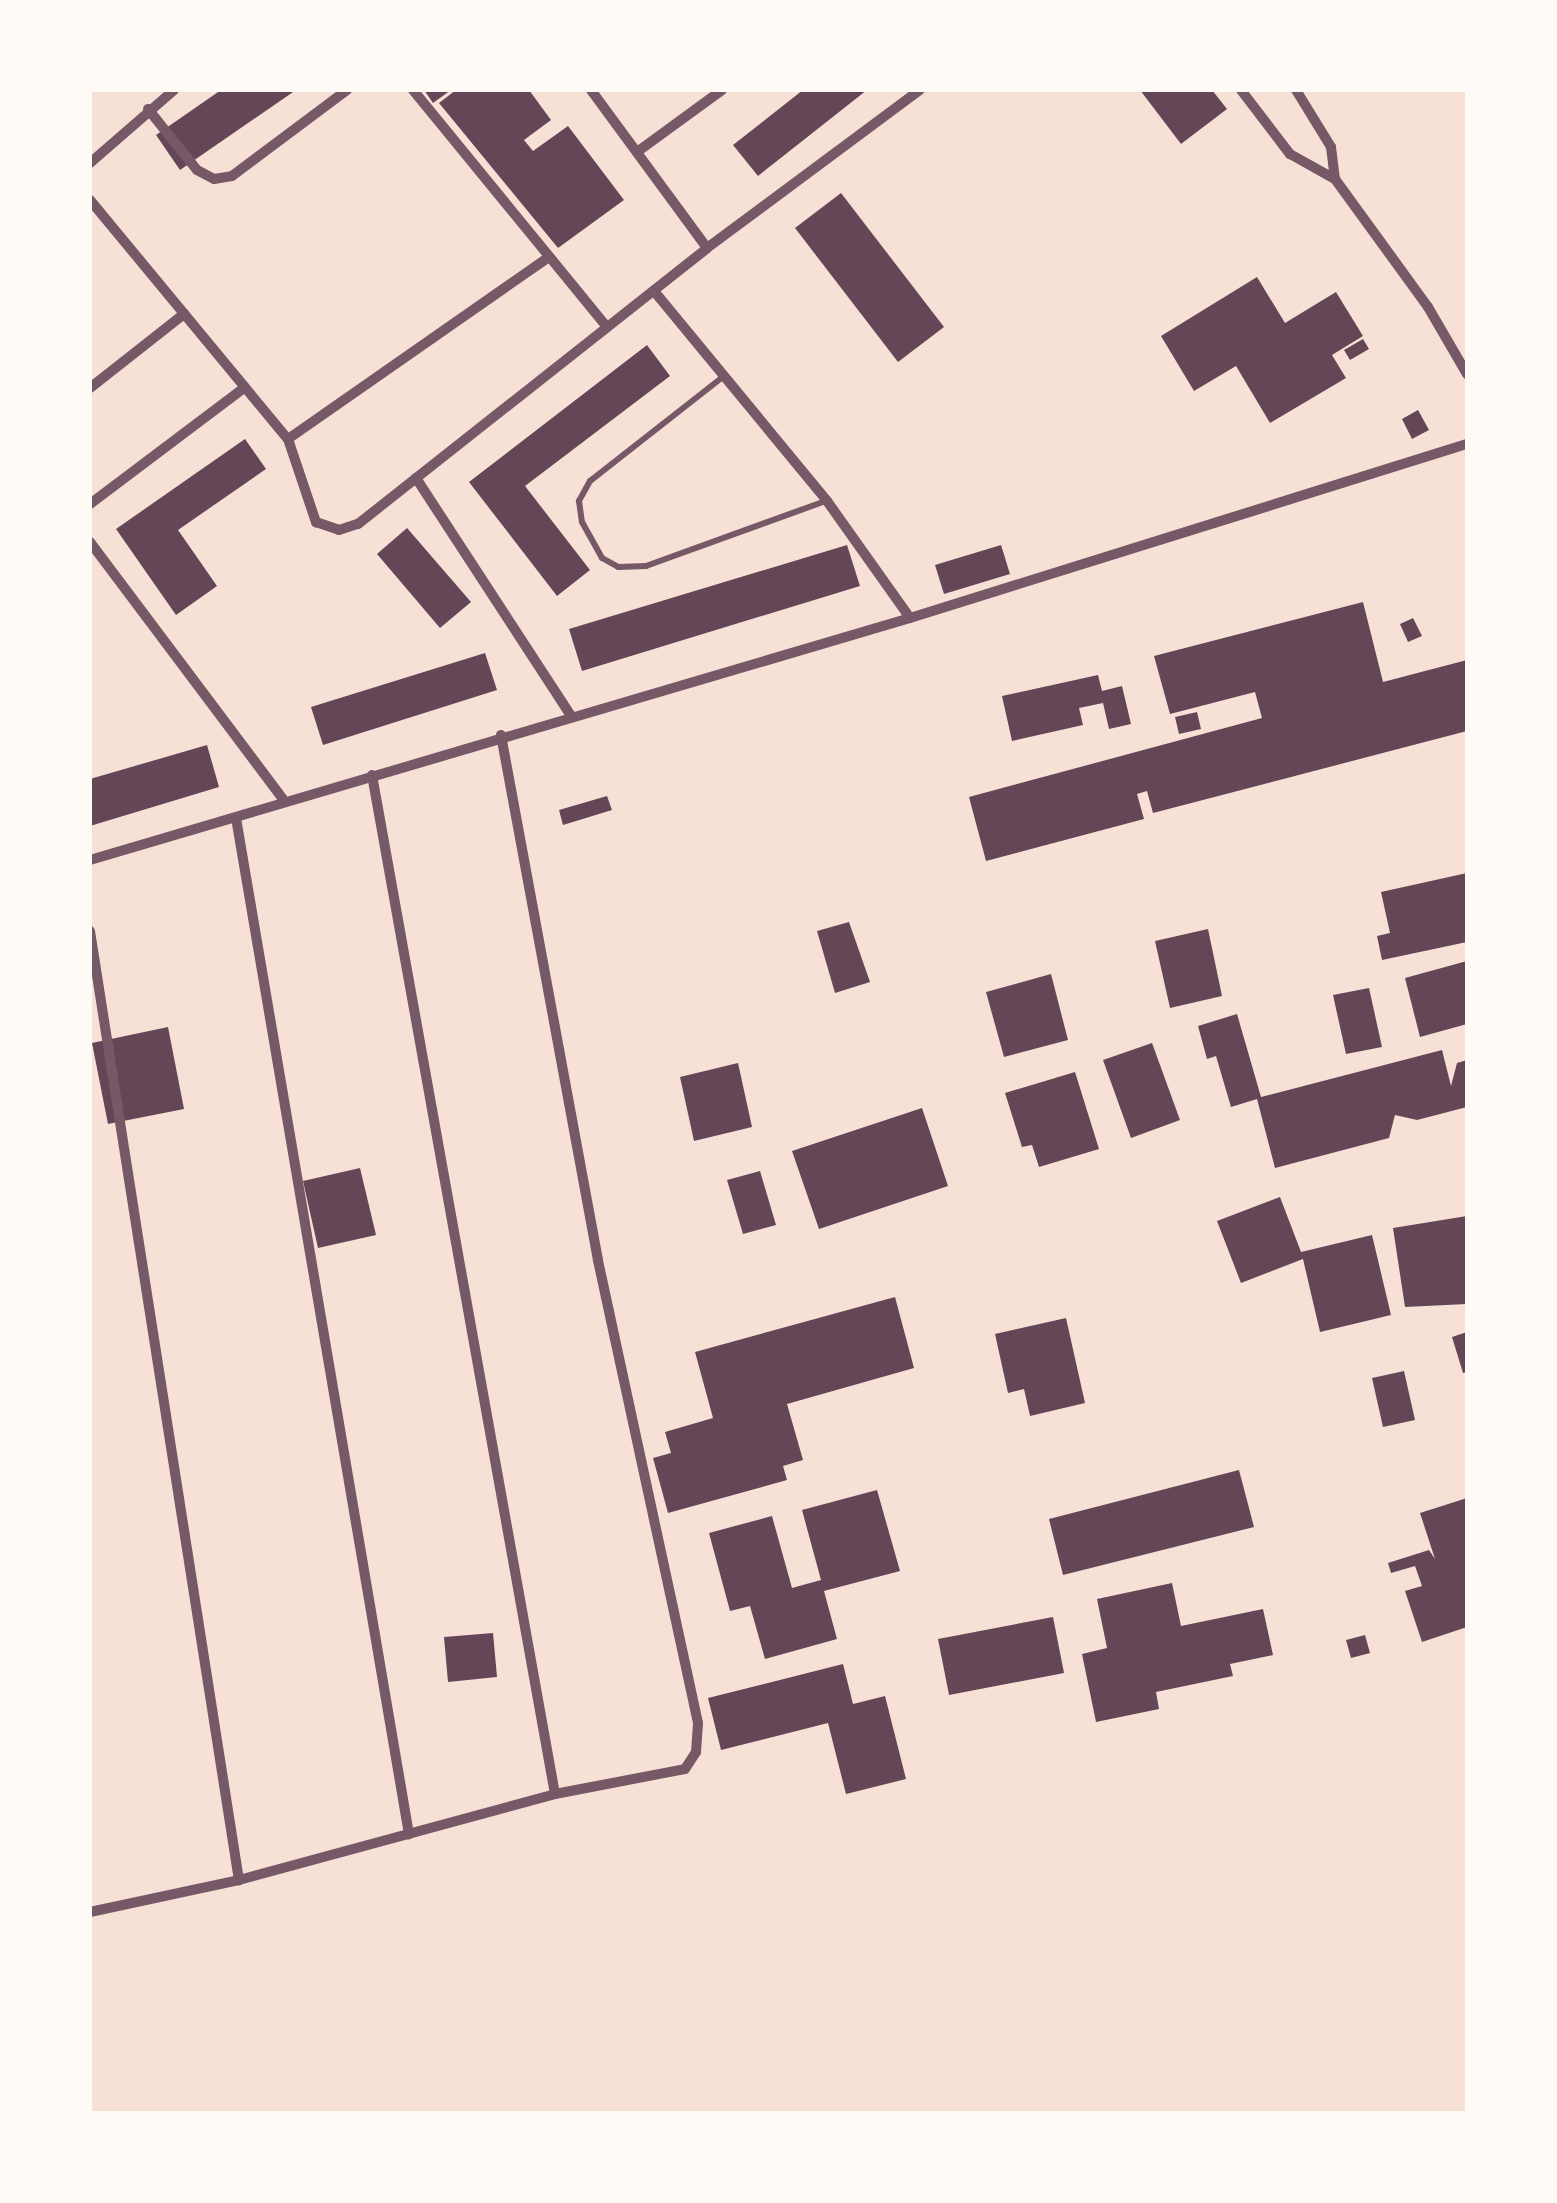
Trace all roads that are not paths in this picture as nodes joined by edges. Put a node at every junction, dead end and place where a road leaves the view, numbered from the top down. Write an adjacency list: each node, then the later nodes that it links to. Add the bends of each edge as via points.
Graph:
1 (174, 90): 9 (street)
2 (347, 90): 9 (street, via 232,176 214,179 197,170)
3 (413, 90): 15 (street)
4 (591, 90): 10 (street)
5 (722, 90): 10 (street)
6 (920, 90): 14 (street)
7 (1241, 90): 12 (street, via 1290,154)
8 (1296, 90): 12 (street, via 1332,146)
9 (148, 109): 11 (street)
10 (636, 152): 14 (street)
11 (90, 163)
12 (1334, 179): 19 (street, via 1428,306)
13 (90, 200): 17 (street)
14 (707, 248): 16 (street)
15 (549, 257): 18 (street); 23 (street)
16 (654, 290): 18 (street); 20 (street)
17 (184, 314): 21 (street); 22 (street)
18 (606, 327): 25 (street)
19 (1467, 374)
20 (724, 376): 26 (street); 26 (lane, via 590,481 579,502 582,522 602,558 618,567 646,566)
21 (245, 387): 23 (street); 27 (street)
22 (90, 388)
23 (288, 440): 25 (street, via 316,522 338,530 358,524)
24 (1467, 444): 29 (street)
25 (416, 478): 30 (street)
26 (828, 501): 29 (street)
27 (90, 504)
28 (90, 542): 33 (street)
29 (910, 618): 30 (street)
30 (570, 714): 31 (street)
31 (501, 736): 32 (street); 37 (street, via 598,1260 698,1723 696,1752 685,1768)
32 (372, 775): 33 (street); 37 (street)
33 (285, 802): 34 (street)
34 (236, 818): 35 (street); 38 (street)
35 (90, 860)
36 (90, 931): 39 (street)
37 (555, 1794): 38 (street)
38 (409, 1834): 39 (street)
39 (239, 1880): 41 (street)
40 (90, 1904): 41 (street)
41 (91, 1912)

